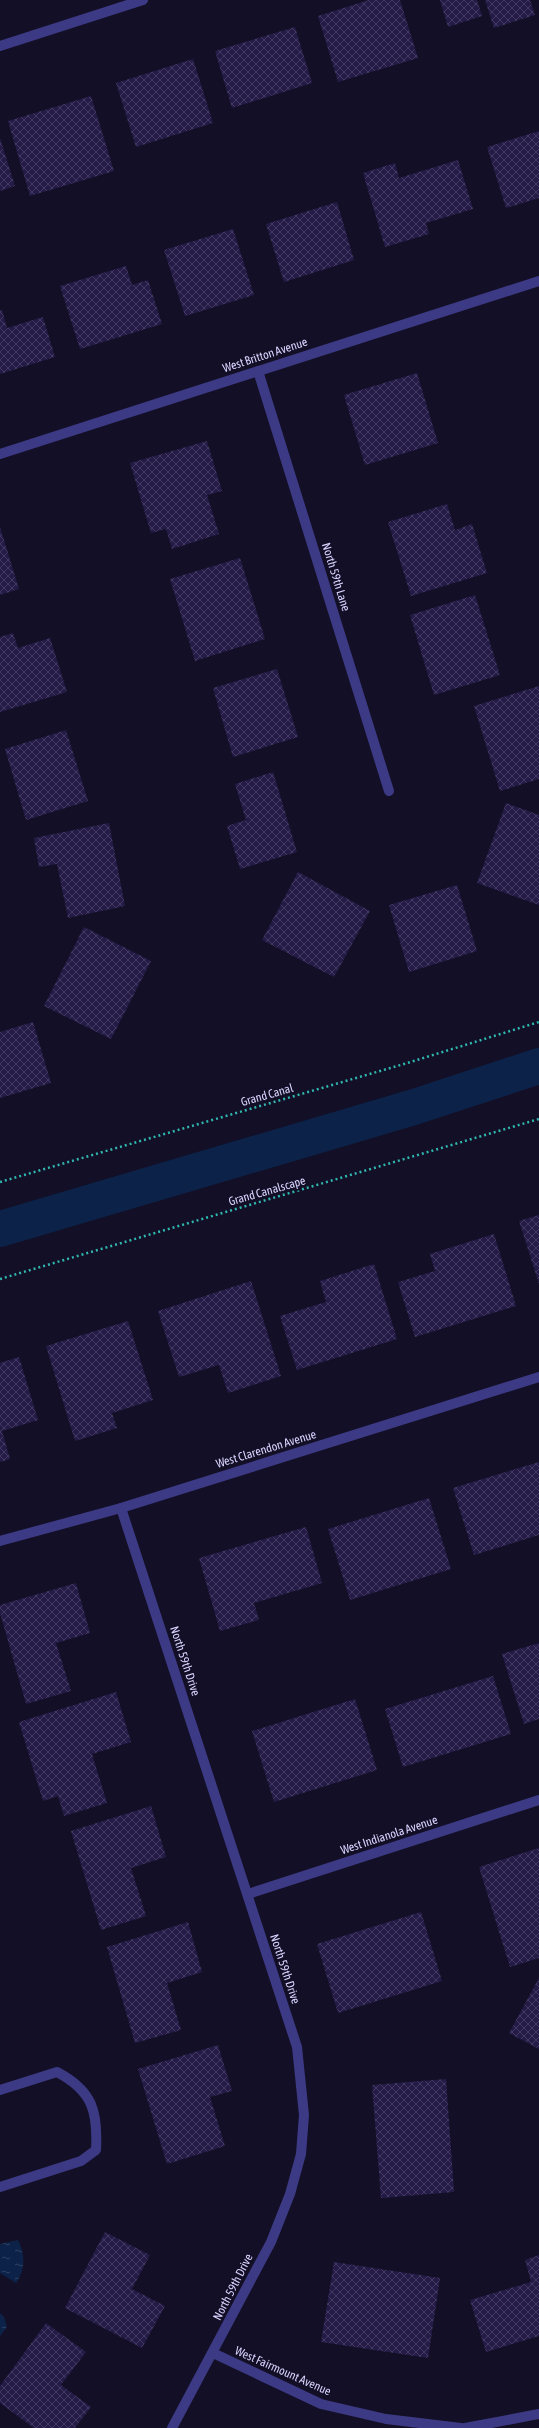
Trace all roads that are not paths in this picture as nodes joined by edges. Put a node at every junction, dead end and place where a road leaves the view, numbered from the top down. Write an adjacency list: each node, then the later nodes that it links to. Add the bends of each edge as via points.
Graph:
1 (143, 0): 2 (street)
2 (0, 46)
3 (539, 281): 4 (street, West Britton Avenue)
4 (258, 371): 5 (street, West Britton Avenue); 6 (street, North 59th Lane)
5 (0, 454)
6 (389, 790)
7 (539, 1377): 8 (street, West Clarendon Avenue)
8 (121, 1508): 9 (street, West Clarendon Avenue); 11 (street, North 59th Drive)
9 (0, 1541)
10 (539, 1800): 11 (street, West Indianola Avenue)
11 (248, 1894): 14 (street, North 59th Drive, via 297,2047 304,2115 300,2154 282,2214 271,2242)
12 (0, 2090): 13 (street, via 57,2072 84,2091 92,2105 98,2125 96,2150 81,2161)
13 (0, 2187)
14 (213, 2353): 16 (street, North 59th Drive); 17 (street, West Fairmount Avenue, via 321,2404 386,2419)
15 (539, 2414): 18 (street)
16 (172, 2428)
17 (461, 2428)
18 (465, 2428)

